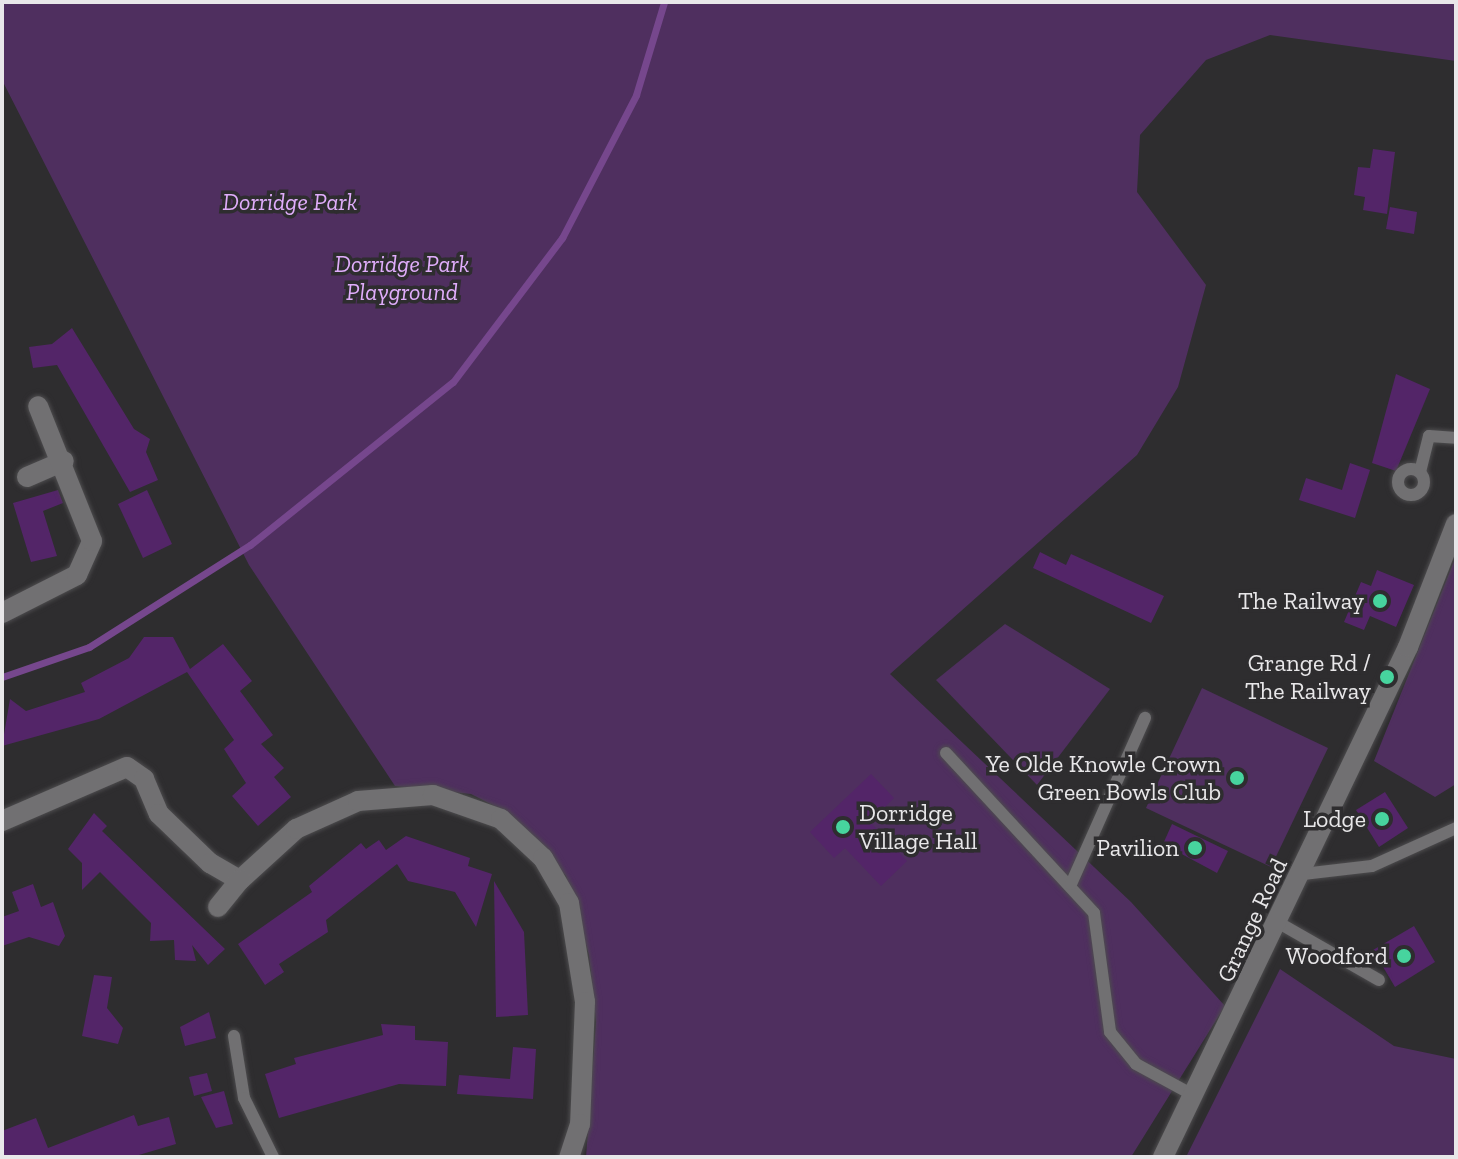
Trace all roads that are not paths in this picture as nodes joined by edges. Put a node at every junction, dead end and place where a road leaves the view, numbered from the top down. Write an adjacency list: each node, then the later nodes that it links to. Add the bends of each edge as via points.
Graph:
1 (38, 406): 3 (street)
2 (1456, 438): 4 (lane, via 1429,436)
3 (64, 461): 5 (street); 7 (street, via 89,527 86,560 56,591)
4 (1420, 472)
5 (27, 477)
6 (1456, 524): 12 (street, Grange Road)
7 (2, 613)
8 (1145, 718): 14 (lane)
9 (946, 753): 14 (lane)
10 (2, 821): 13 (street, via 127,767 144,779 159,814 210,863)
11 (1454, 834): 12 (lane, via 1372,866)
12 (1303, 874): 16 (street, Grange Road)
13 (240, 880): 15 (street); 21 (street, via 324,813 392,794 454,800 522,835 569,903 577,945 584,1063)
14 (1071, 884): 19 (lane, via 1094,913 1110,1032 1136,1064)
15 (218, 907)
16 (1279, 923): 17 (lane); 19 (street, Grange Road)
17 (1379, 980)
18 (234, 1036): 20 (lane, via 244,1098)
19 (1195, 1096): 22 (street, Grange Road)
20 (273, 1157)
21 (569, 1157)
22 (1163, 1157)

